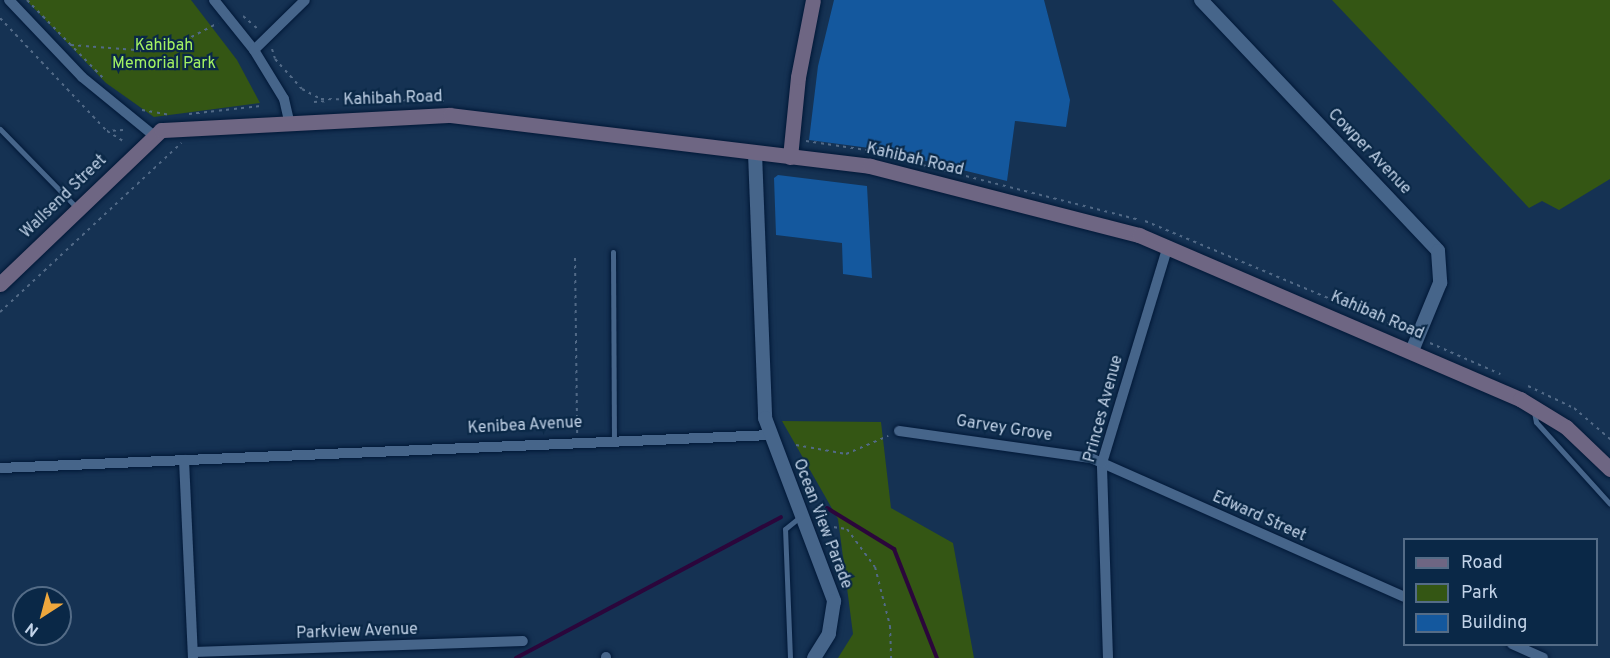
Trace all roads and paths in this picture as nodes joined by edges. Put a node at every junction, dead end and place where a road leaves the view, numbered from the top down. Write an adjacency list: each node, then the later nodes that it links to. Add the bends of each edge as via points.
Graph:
1 (9, 0): 20 (street, via 82,77)
2 (27, 0): 9 (path)
3 (214, 0): 7 (street)
4 (305, 0): 10 (street)
5 (813, 0): 26 (main road, via 798,77)
6 (1201, 0): 33 (street, Cowper Avenue, via 1438,250 1440,283)
7 (227, 16): 9 (path, via 196,37 156,50); 10 (street)
8 (0, 18): 19 (path)
9 (71, 45): 11 (path)
10 (254, 50): 16 (street, via 284,99)
11 (105, 81)
12 (334, 101): 13 (path)
13 (314, 102)
14 (136, 105): 15 (path, via 144,111 178,115)
15 (261, 106)
16 (289, 122): 20 (main road, Kahibah Road, via 170,128); 25 (main road, Kahibah Road, via 450,116)
17 (0, 129): 27 (lane)
18 (123, 130): 19 (path)
19 (107, 131): 23 (path)
20 (152, 134): 27 (main road, Wallsend Street)
21 (806, 135): 24 (path, via 806,142)
22 (181, 142): 32 (path)
23 (126, 143)
24 (879, 152)
25 (755, 153): 26 (main road, Kahibah Road); 36 (street)
26 (790, 158): 28 (main road, Kahibah Road, via 870,166 1070,216)
27 (78, 210): 31 (main road, Wallsend Street)
28 (1168, 246): 33 (main road, Kahibah Road); 41 (street, Princes Avenue)
29 (613, 252): 37 (lane)
30 (576, 258): 38 (path)
31 (3, 274)
32 (0, 312)
33 (1412, 351): 34 (main road, Kahibah Road)
34 (1533, 406): 43 (main road, Kahibah Road, via 1566,427); 44 (lane, via 1536,422)
35 (899, 431): 39 (path, via 846,454); 41 (street, Garvey Grove, via 1000,443)
36 (770, 435): 37 (street, Kenibea Avenue); 45 (street, Ocean View Parade)
37 (614, 440): 38 (street, Kenibea Avenue)
38 (577, 441): 40 (street, Kenibea Avenue)
39 (796, 445)
40 (184, 460): 42 (street, Kenibea Avenue); 49 (street)
41 (1102, 463): 46 (street, Edward Street); 53 (street, Princes Avenue)
42 (0, 468)
43 (1610, 469)
44 (1610, 504)
45 (805, 519): 50 (lane, via 785,529); 51 (street, Ocean View Parade, via 834,601 829,634); 52 (path, via 847,529 874,567 890,626)
46 (1403, 597)
47 (523, 641): 49 (street, Parkview Avenue)
48 (1514, 646): 54 (street)
49 (193, 655)
50 (790, 658)
51 (814, 658)
52 (891, 658)
53 (1108, 658)
54 (1543, 658)

